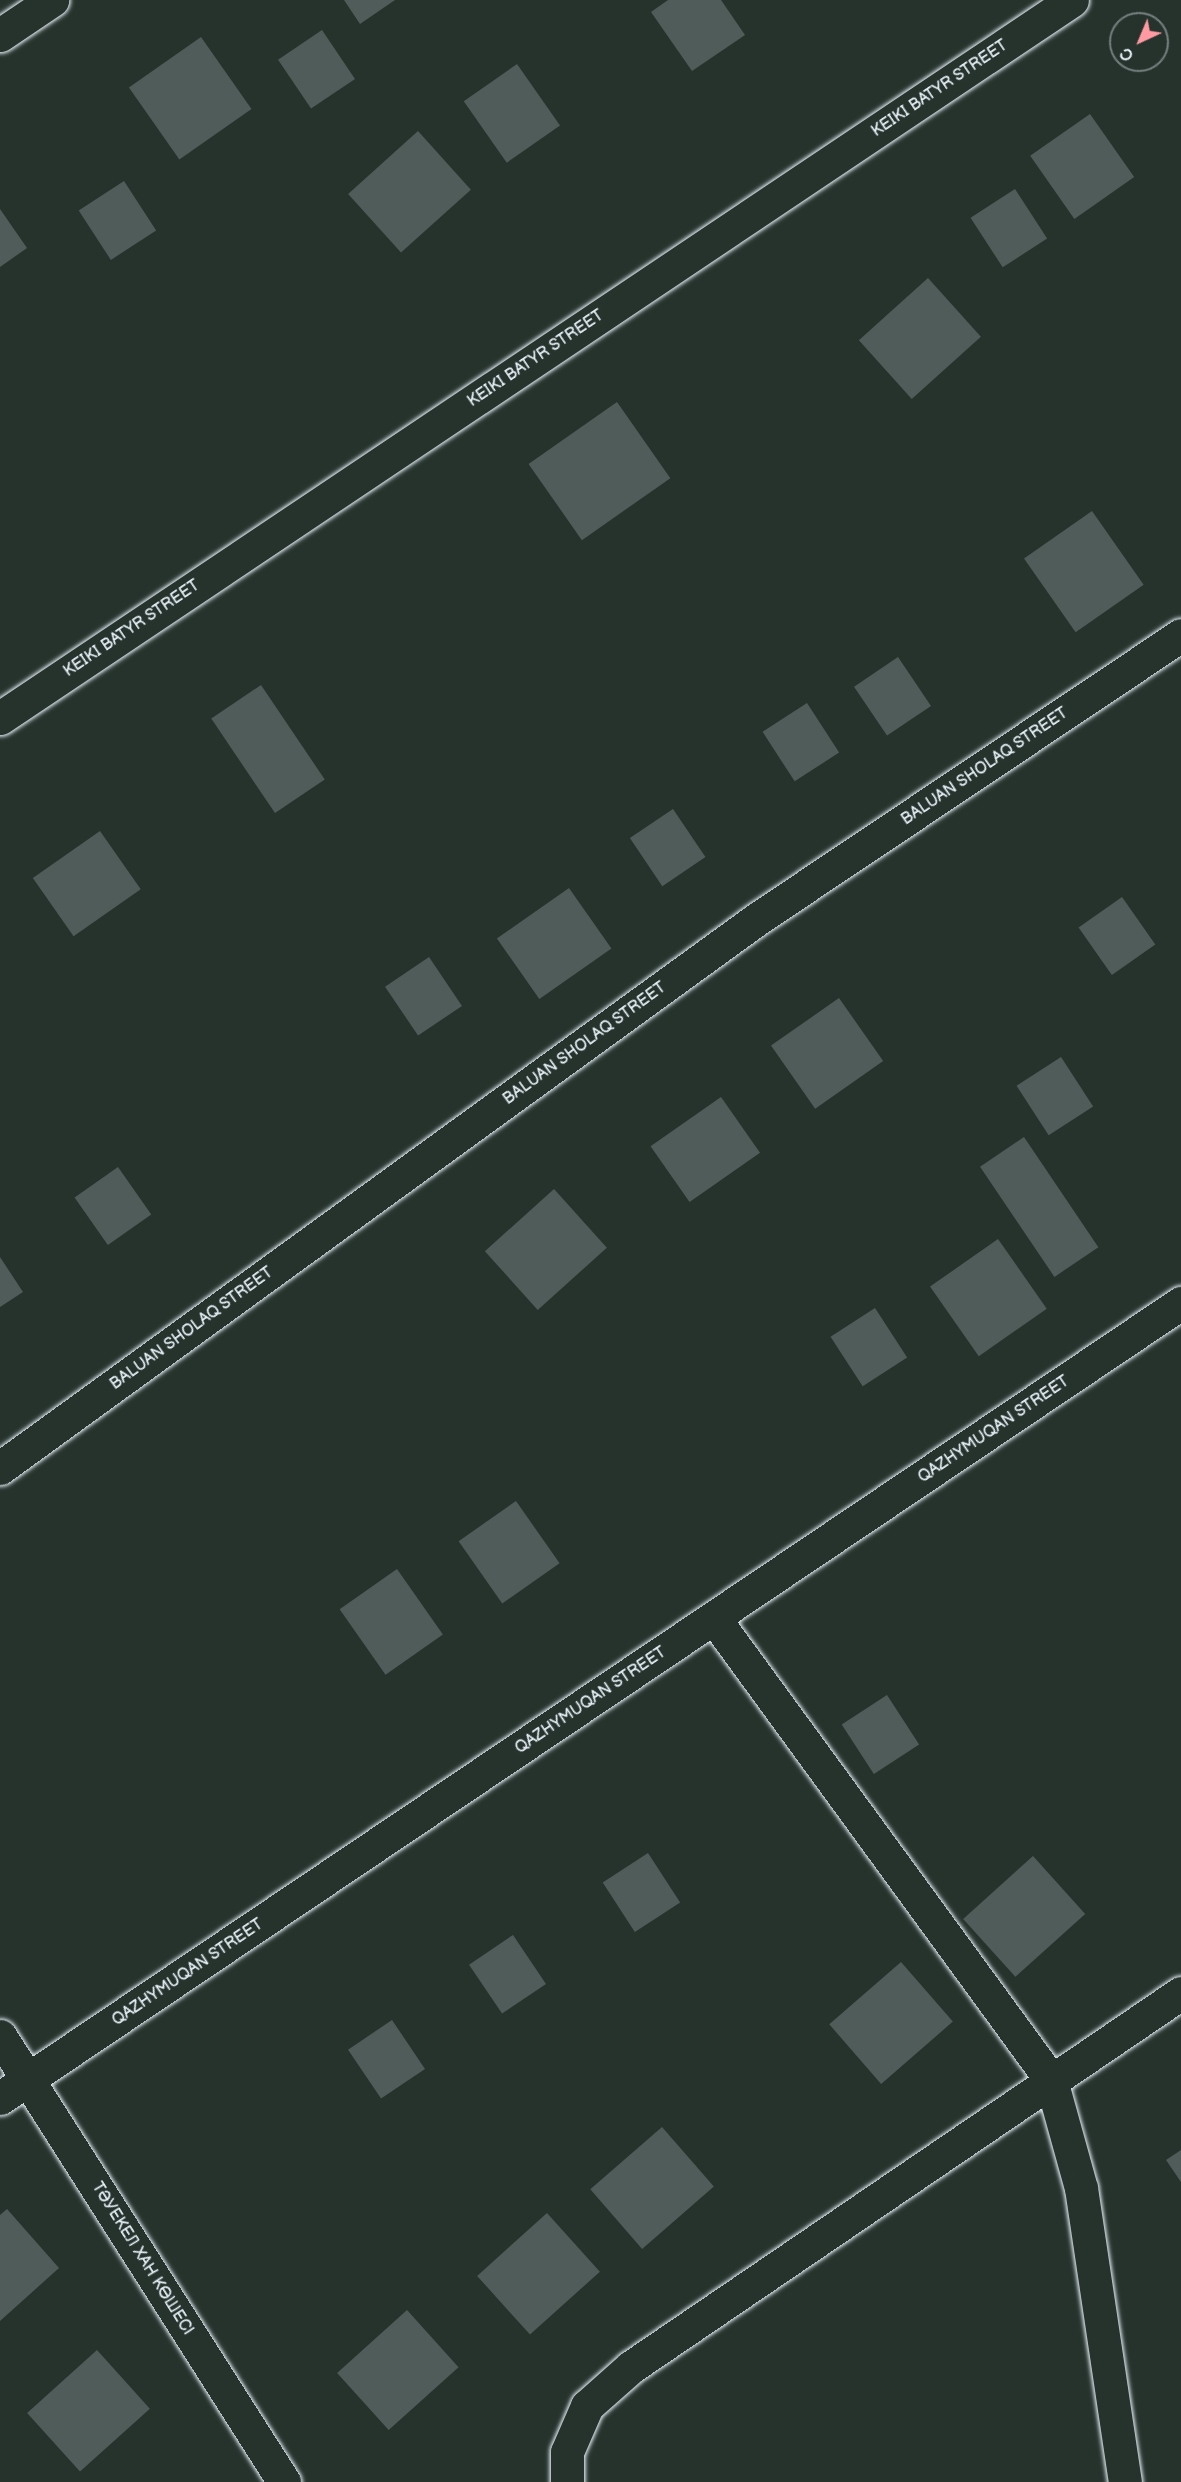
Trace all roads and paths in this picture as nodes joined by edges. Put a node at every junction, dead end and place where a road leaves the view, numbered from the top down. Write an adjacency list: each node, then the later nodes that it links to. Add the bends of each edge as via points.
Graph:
1 (52, 0): 3 (street)
2 (1072, 0): 5 (street, KEIKI BATYR STREET)
3 (0, 35)
4 (1181, 635): 7 (street, BALUAN SHOLAQ STREET, via 758,919)
5 (0, 718)
6 (1181, 1304): 8 (street, QAZHYMUQAN STREET)
7 (0, 1468)
8 (714, 1618): 11 (street, QAZHYMUQAN STREET); 12 (street)
9 (1181, 1993): 12 (street)
10 (0, 2036): 11 (street, ТӘУЕКЕЛ ХАН КӨШЕСІ)
11 (28, 2080): 13 (street, QAZHYMUQAN STREET); 14 (street, ТӘУЕКЕЛ ХАН КӨШЕСІ)
12 (1051, 2080): 15 (street, via 631,2367 587,2406 567,2452); 16 (street, via 1081,2188)
13 (0, 2098)
14 (284, 2482)
15 (567, 2482)
16 (1125, 2482)

